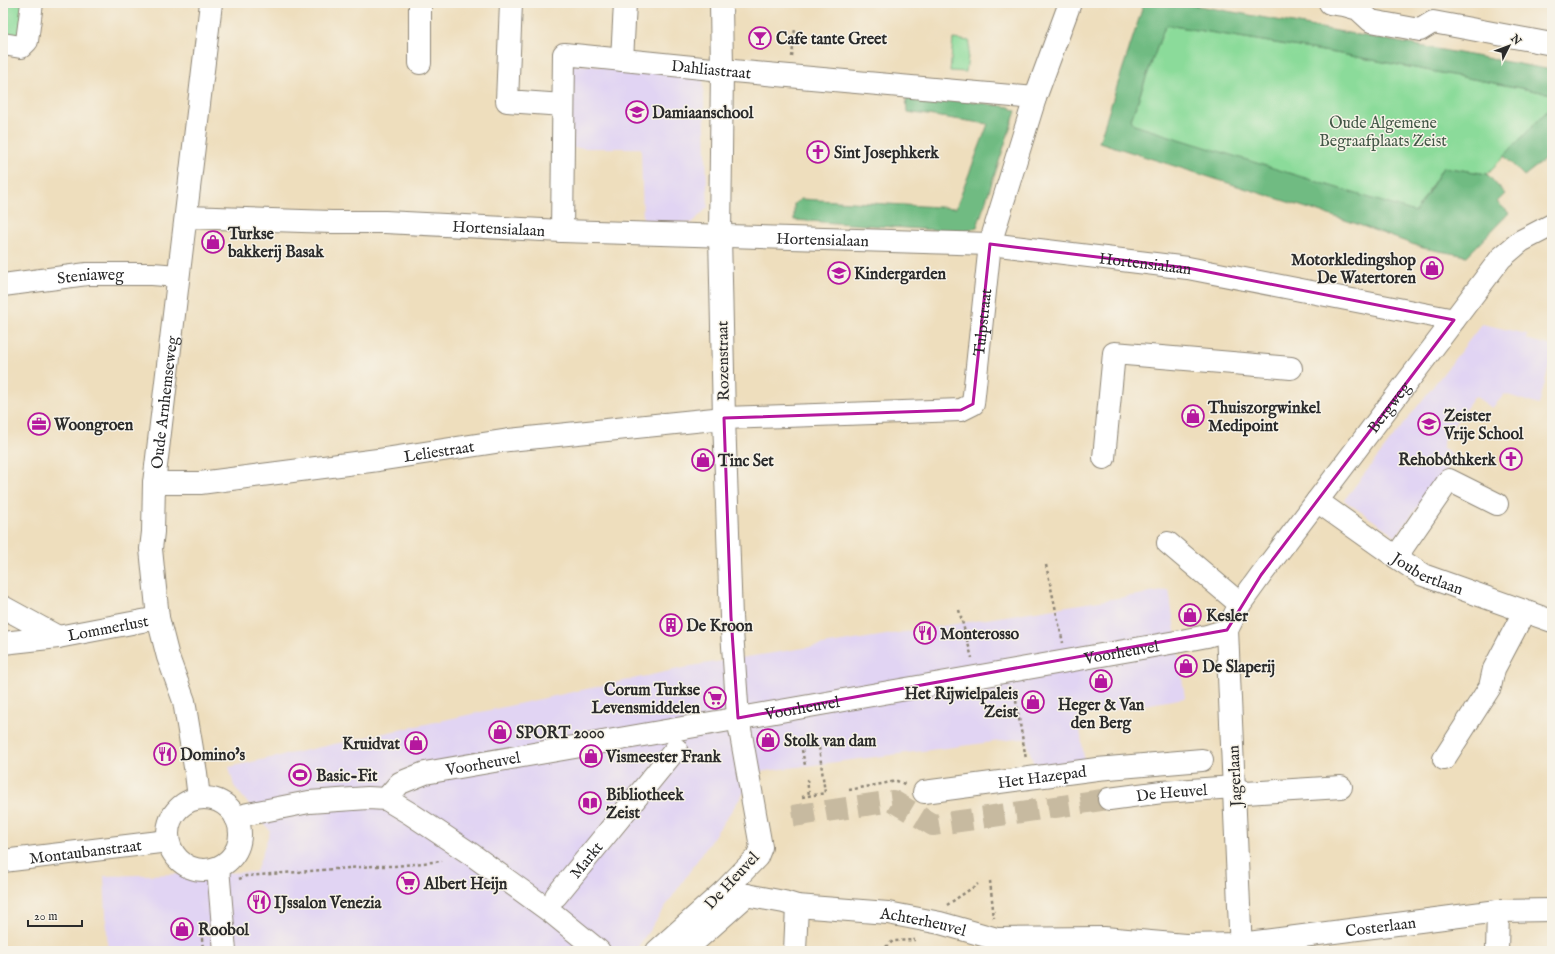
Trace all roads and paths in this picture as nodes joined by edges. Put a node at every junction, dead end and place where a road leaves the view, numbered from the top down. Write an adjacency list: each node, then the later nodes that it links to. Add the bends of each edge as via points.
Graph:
1 (32, 3): 11 (street, via 27,41 21,47)
2 (211, 3): 19 (street, Oude Arnhemseweg)
3 (420, 3): 14 (street)
4 (511, 3): 18 (street, via 507,101)
5 (625, 3): 13 (street)
6 (721, 3): 15 (street, Rozenstraat)
7 (1070, 3): 17 (street, Tulpstraat)
8 (1330, 3): 9 (street)
9 (1373, 12): 12 (street, via 1420,30 1433,22)
10 (794, 28): 16 (path)
11 (3, 44)
12 (1552, 44)
13 (622, 60): 15 (street, Dahliastraat); 18 (street, Dahliastraat, via 564,54)
14 (420, 63)
15 (722, 70): 16 (street, Dahliastraat); 22 (street, Rozenstraat)
16 (790, 76): 17 (street, Dahliastraat)
17 (1035, 98): 23 (street, Tulpstraat)
18 (563, 105): 21 (street, Dahliastraat)
19 (186, 217): 21 (street, Hortensialaan, via 385,222); 24 (street, Oude Arnhemseweg)
20 (1552, 225): 26 (street, Bergweg, via 1521,241 1501,258)
21 (562, 231): 22 (street, Hortensialaan)
22 (720, 235): 23 (street, Hortensialaan); 28 (street, Rozenstraat)
23 (990, 244): 26 (street, Hortensialaan, via 1188,268); 28 (street, Tulpstraat, via 973,404 961,410)
24 (178, 276): 25 (street, Steniaweg, via 87,274); 30 (street, Oude Arnhemseweg)
25 (3, 285)
26 (1454, 320): 31 (street, Bergweg)
27 (1291, 368): 29 (street, via 1114,353)
28 (724, 418): 30 (street, Leliestraat, via 509,440 200,483); 48 (street, Rozenstraat, via 731,617)
29 (1104, 458)
30 (154, 483): 40 (street, Oude Arnhemseweg, via 150,550)
31 (1317, 501): 34 (street, Joubertlaan); 36 (street, Bergweg)
32 (1497, 504): 34 (street, via 1448,480)
33 (1168, 543): 36 (street)
34 (1396, 557): 39 (street, Joubertlaan, via 1423,575)
35 (1046, 565): 45 (path)
36 (1240, 604): 42 (street, Jagerlaan)
37 (3, 607): 43 (street, Lommerlust)
38 (959, 610): 47 (path)
39 (1524, 612): 41 (street, Joubertlaan); 52 (street, via 1494,669 1490,687)
40 (158, 618): 43 (street, Lommerlust); 65 (street, Oude Arnhemseweg, via 168,657 184,701)
41 (1552, 621)
42 (1227, 630): 45 (street, Voorheuvel, via 1176,642); 58 (street, Jagerlaan)
43 (58, 637): 44 (street, Lommerlust)
44 (3, 643)
45 (1066, 661): 46 (street, Voorheuvel)
46 (1011, 671): 47 (street, Voorheuvel); 56 (path)
47 (976, 677): 48 (street, Voorheuvel)
48 (738, 718): 66 (street, Voorheuvel, via 425,773 400,783); 76 (street, De Heuvel, via 761,847 757,857)
49 (819, 747): 63 (path, via 825,793)
50 (676, 749): 78 (street, Markt)
51 (802, 750): 55 (path)
52 (1444, 759)
53 (1202, 760): 54 (street, Het Hazepad)
54 (1160, 763): 56 (street, Het Hazepad); 62 (street)
55 (805, 765)
56 (1030, 777): 61 (street, Het Hazepad)
57 (807, 779): 63 (path)
58 (1234, 787): 59 (street, De Heuvel, via 1246,792); 62 (street, De Heuvel); 84 (street, Jagerlaan)
59 (1340, 787)
60 (849, 790): 61 (path, via 897,781)
61 (924, 792)
62 (1162, 792): 67 (street, De Heuvel)
63 (809, 796): 64 (path)
64 (802, 797)
65 (199, 798): 68 (street, via 221,802); 69 (street, via 185,803 175,813 168,830)
66 (386, 799): 68 (street, via 309,802); 86 (street, via 483,863 551,912)
67 (1109, 799)
68 (236, 818): 72 (street, via 240,827 239,845 230,860)
69 (168, 841): 70 (street, Montaubanstraat); 72 (street, via 178,860 186,866 202,871)
70 (3, 861)
71 (442, 861): 73 (path)
72 (218, 868): 85 (street)
73 (239, 878)
74 (990, 881): 79 (path)
75 (978, 884): 83 (path, via 947,904)
76 (724, 891): 77 (street, Achterheuvel); 87 (street, De Heuvel)
77 (746, 895): 80 (street, Achterheuvel); 88 (street)
78 (556, 896)
79 (992, 899)
80 (797, 906): 83 (street, Achterheuvel, via 888,912); 89 (street)
81 (1552, 910): 82 (street, Costerlaan)
82 (1498, 911): 84 (street, Costerlaan); 90 (street)
83 (940, 922): 84 (street, Achterheuvel, via 997,939 1104,938 1185,946)
84 (1240, 948)
85 (225, 951)
86 (599, 951)
87 (657, 951)
88 (684, 951)
89 (795, 951)
90 (1497, 951)

